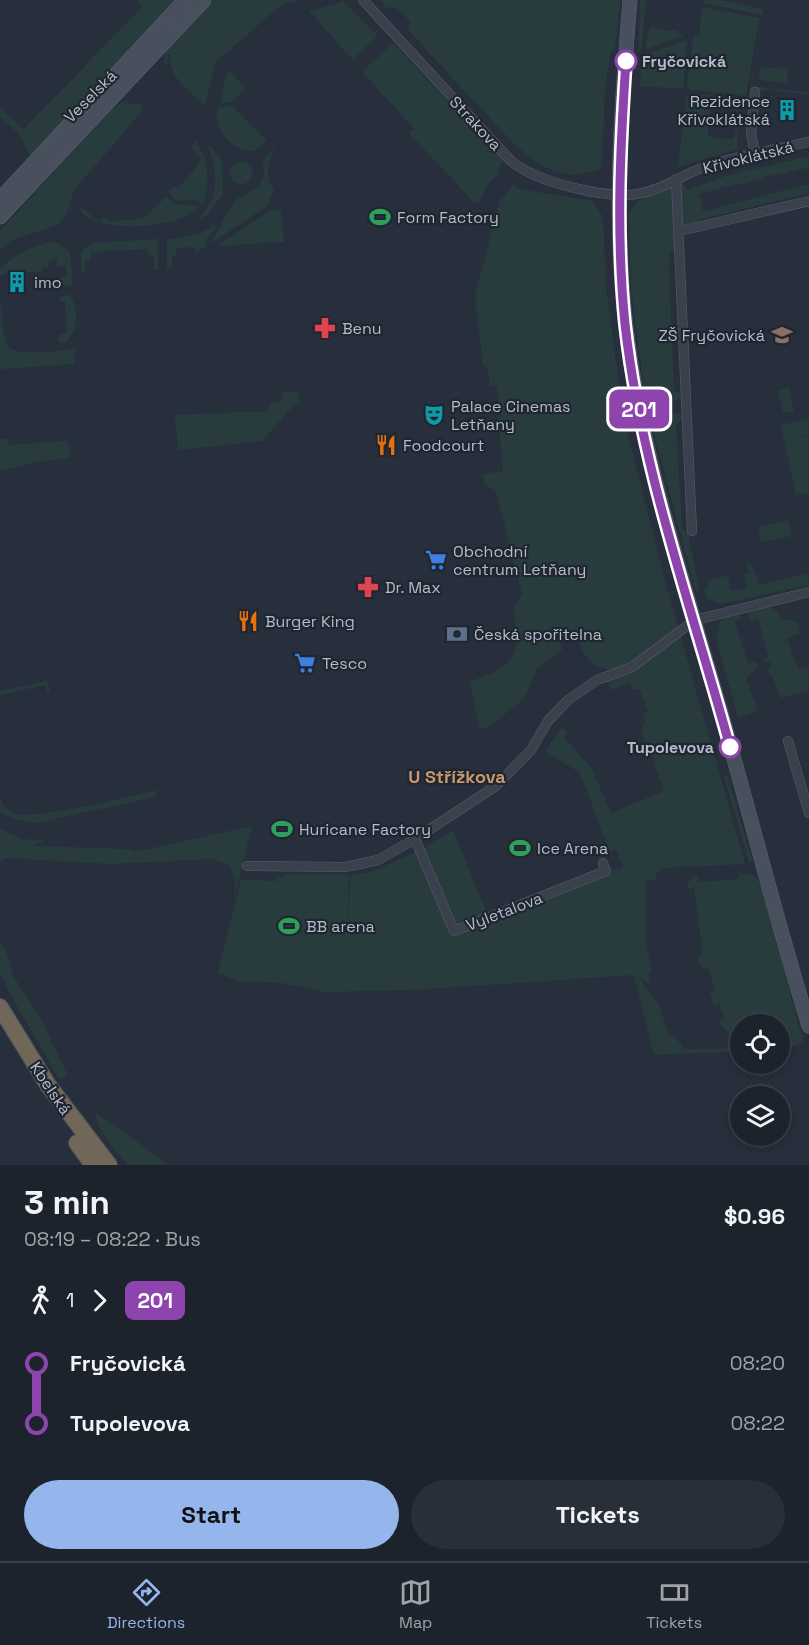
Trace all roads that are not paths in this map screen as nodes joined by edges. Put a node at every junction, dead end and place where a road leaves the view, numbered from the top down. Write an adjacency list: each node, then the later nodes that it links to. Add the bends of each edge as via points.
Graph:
1 (185, 0): 5 (main road, Veselská)
2 (204, 0): 5 (main road, Veselská)
3 (363, 0): 10 (street, Strakova, via 521,169 559,185)
4 (630, 0): 10 (main road)
5 (133, 66): 11 (main road, Veselská); 13 (main road, Veselská)
6 (755, 92): 8 (street, via 751,134)
7 (809, 142): 8 (street, Křivoklátská)
8 (755, 154): 9 (street, Křivoklátská, via 710,165)
9 (676, 179): 10 (street, Křivoklátská, via 644,193); 14 (street)
10 (619, 194): 17 (main road, via 626,325 638,406)
11 (0, 199)
12 (809, 201): 14 (street)
13 (0, 217)
14 (680, 231): 15 (street)
15 (692, 531)
16 (809, 592): 17 (street)
17 (694, 620): 20 (street, via 632,667 597,680 568,700 548,721 531,750 496,786); 24 (main road)
18 (788, 741): 19 (street)
19 (809, 813)
20 (416, 839): 21 (street, Vyletalova, via 454,931 606,871); 22 (street, via 378,860 345,867)
21 (603, 863)
22 (247, 866)
23 (0, 1007): 27 (highway, Kbelská, via 48,1085)
24 (809, 1026)
25 (0, 1028): 26 (highway, Kbelská)
26 (93, 1165)
27 (109, 1165)

